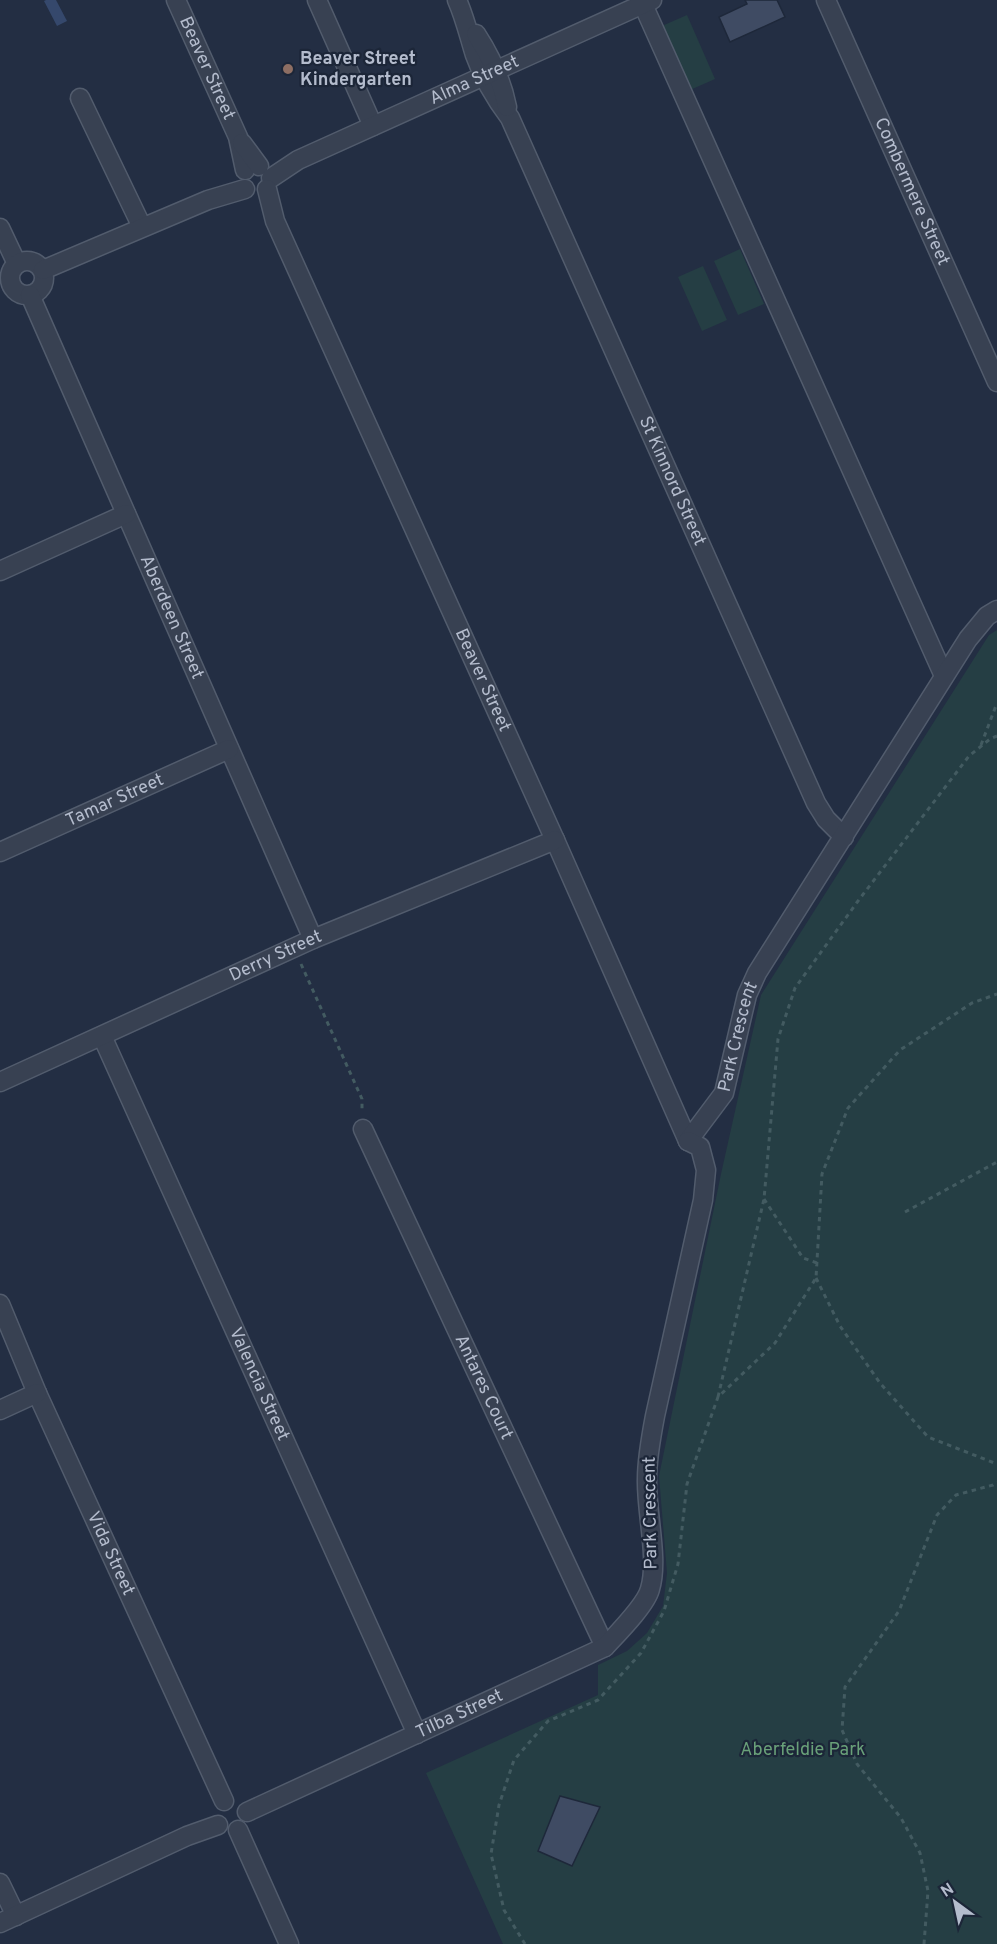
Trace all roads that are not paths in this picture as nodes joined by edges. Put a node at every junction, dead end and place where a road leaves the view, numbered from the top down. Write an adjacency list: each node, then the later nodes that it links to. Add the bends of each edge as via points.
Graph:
1 (176, 0): 9 (street, Beaver Street)
2 (317, 0): 8 (street)
3 (457, 0): 6 (street, St Kinnord Street, via 476,56)
4 (826, 0): 16 (street, Combermere Street)
5 (645, 1): 6 (street, Alma Street); 22 (street)
6 (490, 73): 8 (street, Alma Street); 24 (street, St Kinnord Street, via 493,95 510,118 816,803)
7 (80, 98): 10 (street)
8 (373, 126): 9 (street, Alma Street)
9 (256, 179): 10 (street, Alma Street); 25 (street, Beaver Street)
10 (142, 227): 13 (street, Alma Street)
11 (0, 228): 12 (street)
12 (17, 264): 13 (street, via 31,261); 14 (street)
13 (43, 270): 15 (street, via 43,286)
14 (6, 290): 15 (street)
15 (30, 296): 17 (street, Aberdeen Street)
16 (997, 382)
17 (126, 514): 18 (street); 23 (street, Aberdeen Street)
18 (0, 571)
19 (997, 610): 21 (street, Park Crescent)
20 (997, 621): 21 (street)
21 (976, 630): 22 (street, Park Crescent)
22 (944, 676): 24 (street, Park Crescent)
23 (229, 749): 26 (street, Tamar Street); 27 (street, Aberdeen Street)
24 (844, 837): 31 (street, Park Crescent, via 757,974 744,1003 724,1094)
25 (555, 840): 27 (street, Derry Street); 31 (street, Beaver Street)
26 (0, 852)
27 (313, 939): 28 (street, Derry Street)
28 (102, 1036): 29 (street, Derry Street); 37 (street, Valencia Street)
29 (0, 1082)
30 (363, 1129): 36 (street, Antares Court)
31 (688, 1141): 35 (street, Park Crescent, via 700,1147 706,1170 703,1200 650,1446 646,1480 653,1566)
32 (0, 1304): 33 (street, Vida Street)
33 (37, 1393): 34 (street); 38 (street, Vida Street)
34 (0, 1410)
35 (650, 1590): 36 (street, Tilba Street, via 628,1623)
36 (605, 1647): 37 (street, Tilba Street)
37 (417, 1734): 39 (street, Tilba Street)
38 (224, 1801): 39 (street, via 235,1800); 40 (street, via 216,1809)
39 (247, 1812): 41 (street, via 245,1823)
40 (218, 1825): 41 (street, via 227,1831); 43 (street)
41 (238, 1830): 44 (street)
42 (0, 1883): 43 (street)
43 (8, 1919)
44 (289, 1944)

